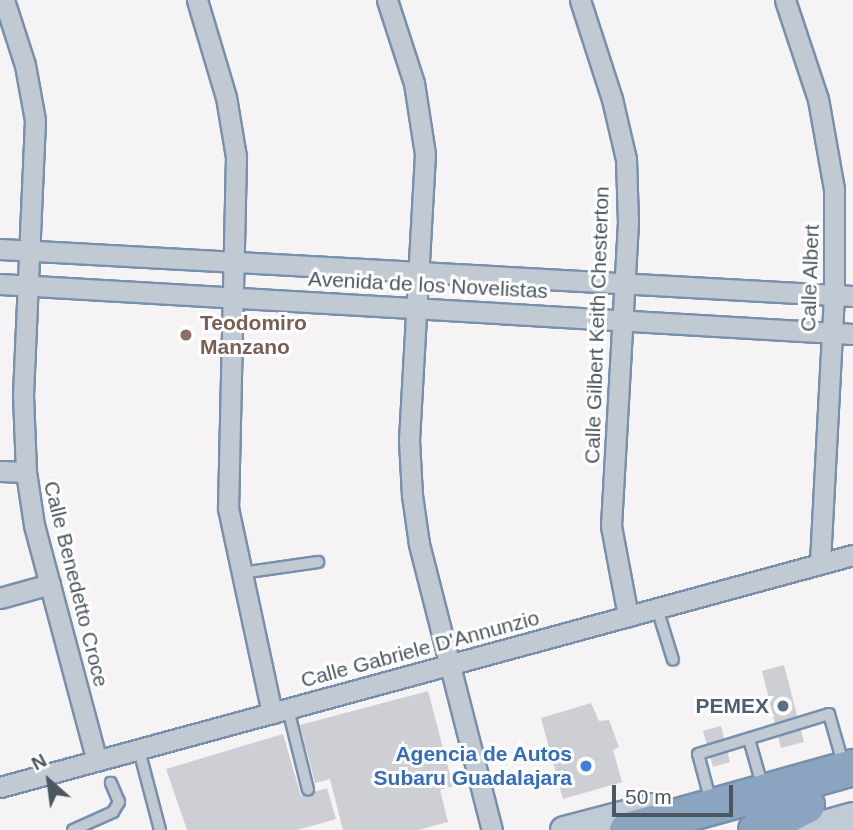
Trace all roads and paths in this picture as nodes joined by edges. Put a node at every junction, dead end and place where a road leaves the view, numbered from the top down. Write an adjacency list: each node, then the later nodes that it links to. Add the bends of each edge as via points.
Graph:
1 (4, 0): 7 (street, Calle Benedetto Croce, via 25,65 35,120)
2 (197, 0): 8 (street, via 232,124 238,191)
3 (387, 0): 9 (street, via 422,117 425,154)
4 (580, 0): 10 (street, Calle Gilbert Keith Chesterton, via 626,159)
5 (785, 0): 13 (street, Calle Albert, via 828,140)
6 (0, 249): 7 (street, Avenida de los Novelistas)
7 (30, 250): 8 (street, Avenida de los Novelistas); 12 (street, Calle Benedetto Croce)
8 (236, 261): 9 (street, Avenida de los Novelistas); 14 (street)
9 (417, 270): 10 (street, Avenida de los Novelistas); 15 (street)
10 (624, 282): 13 (street, Avenida de los Novelistas); 16 (street, Calle Gilbert Keith Chesterton)
11 (0, 284): 12 (street, Avenida de los Novelistas)
12 (28, 286): 14 (street, Avenida de los Novelistas); 20 (street, Calle Benedetto Croce, via 23,394)
13 (844, 296): 17 (street, Calle Albert)
14 (235, 297): 15 (street, Avenida de los Novelistas); 24 (street, via 227,480)
15 (415, 307): 16 (street, Avenida de los Novelistas); 30 (street, via 409,440 412,495 419,544)
16 (622, 319): 17 (street, Avenida de los Novelistas); 28 (street, Calle Gilbert Keith Chesterton, via 611,526)
17 (831, 333): 18 (street, Avenida de los Novelistas); 23 (street, Calle Albert)
18 (853, 334)
19 (0, 471): 20 (street)
20 (26, 472): 25 (street, Calle Benedetto Croce)
21 (853, 555): 23 (street, Calle Gabriele D'Annunzio)
22 (318, 562): 24 (lane)
23 (820, 564): 27 (street, Calle Gabriele D'Annunzio)
24 (240, 573): 31 (street)
25 (50, 584): 26 (street); 35 (street, Calle Benedetto Croce)
26 (0, 598)
27 (657, 608): 28 (street, Calle Gabriele D'Annunzio); 29 (lane)
28 (628, 616): 30 (street, Calle Gabriele D'Annunzio)
29 (673, 660)
30 (450, 665): 31 (street, Calle Gabriele D'Annunzio); 46 (street)
31 (280, 711): 33 (street, Calle Gabriele D'Annunzio); 39 (lane)
32 (749, 739): 34 (lane, via 829,714); 36 (lane); 40 (lane, via 698,754)
33 (139, 750): 35 (street, Calle Gabriele D'Annunzio); 45 (lane)
34 (850, 758): 36 (highway); 48 (highway)
35 (97, 761): 38 (street, Calle Gabriele D'Annunzio)
36 (760, 778): 40 (street)
37 (111, 783): 44 (lane, via 119,803 113,812)
38 (0, 787)
39 (308, 790)
40 (708, 791): 47 (street)
41 (853, 792): 43 (highway)
42 (853, 816): 43 (street)
43 (805, 818): 49 (highway); 50 (highway)
44 (73, 830)
45 (160, 830)
46 (492, 830)
47 (564, 830)
48 (627, 830)
49 (714, 830)
50 (756, 830)

